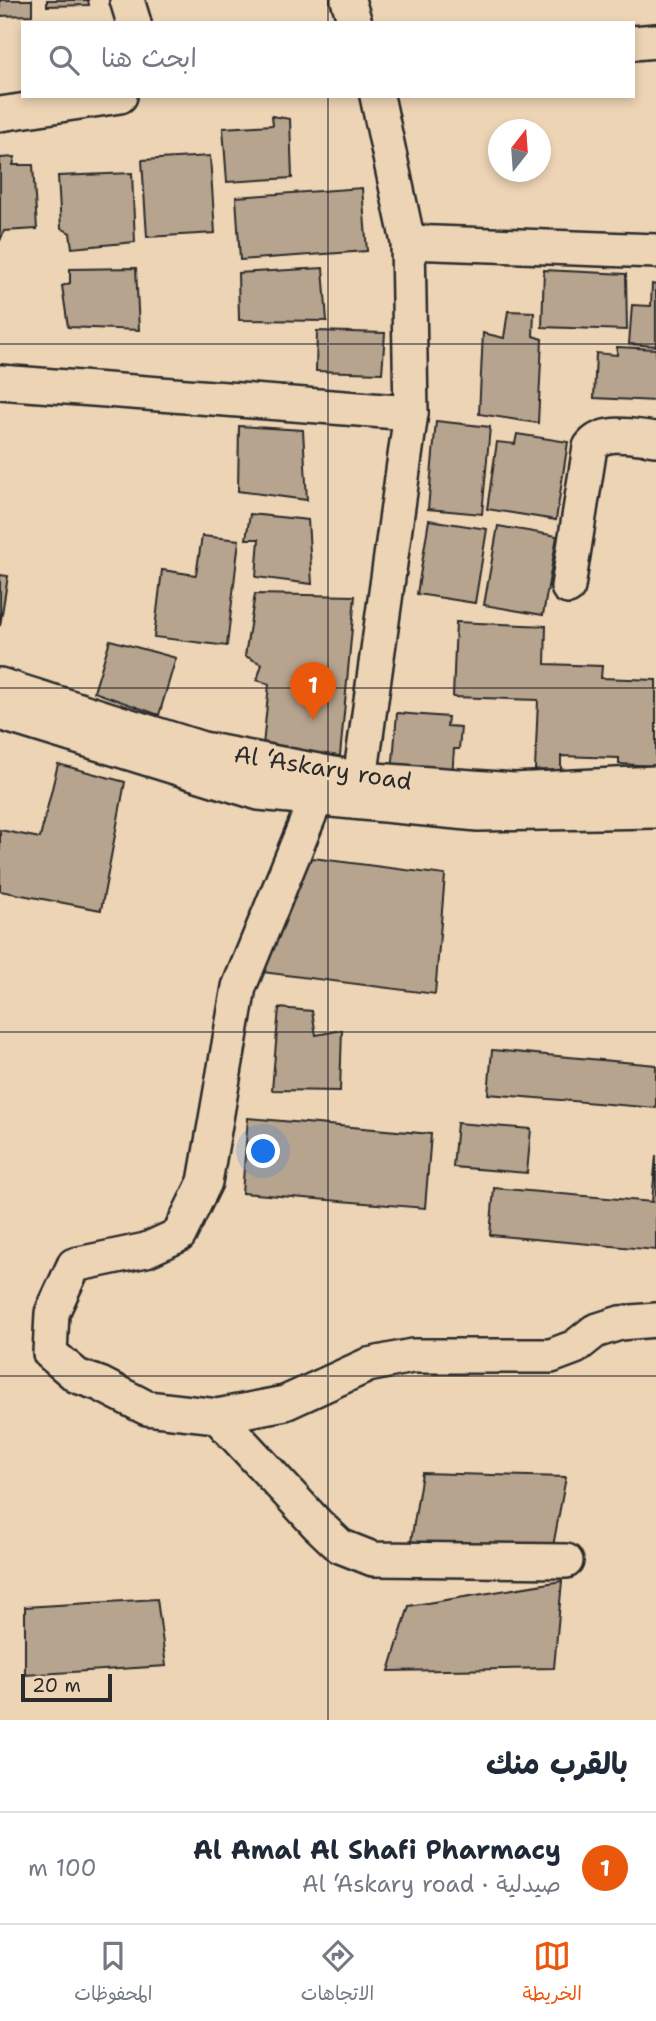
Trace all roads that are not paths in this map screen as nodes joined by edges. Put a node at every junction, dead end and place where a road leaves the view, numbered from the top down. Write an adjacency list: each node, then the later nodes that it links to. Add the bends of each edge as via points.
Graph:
1 (127, 0): 3 (street)
2 (348, 0): 4 (street)
3 (133, 21)
4 (354, 21)
5 (656, 41): 6 (street)
6 (635, 43)
7 (107, 98): 9 (street)
8 (377, 98): 10 (street)
9 (0, 114)
10 (408, 242): 11 (street); 13 (street)
11 (656, 251)
12 (0, 382): 13 (street)
13 (411, 414): 18 (street)
14 (656, 439): 15 (street, via 608,435 590,447)
15 (568, 587)
16 (0, 685): 18 (street, Al ‘Askary road, via 202,749)
17 (0, 713): 20 (street, Al ‘Askary road, via 260,793)
18 (360, 779): 19 (street, Al ‘Askary road, via 514,790)
19 (656, 783)
20 (316, 799): 21 (street, Al ‘Askary road, via 478,814); 23 (street, via 239,986 205,1182 179,1235 146,1250 74,1265 51,1313 50,1353 77,1376 147,1408)
21 (656, 811)
22 (656, 1320): 23 (street, via 595,1331 575,1347 551,1356 412,1356 368,1365 285,1404)
23 (217, 1416): 24 (street, via 340,1546 373,1559)
24 (566, 1561)

